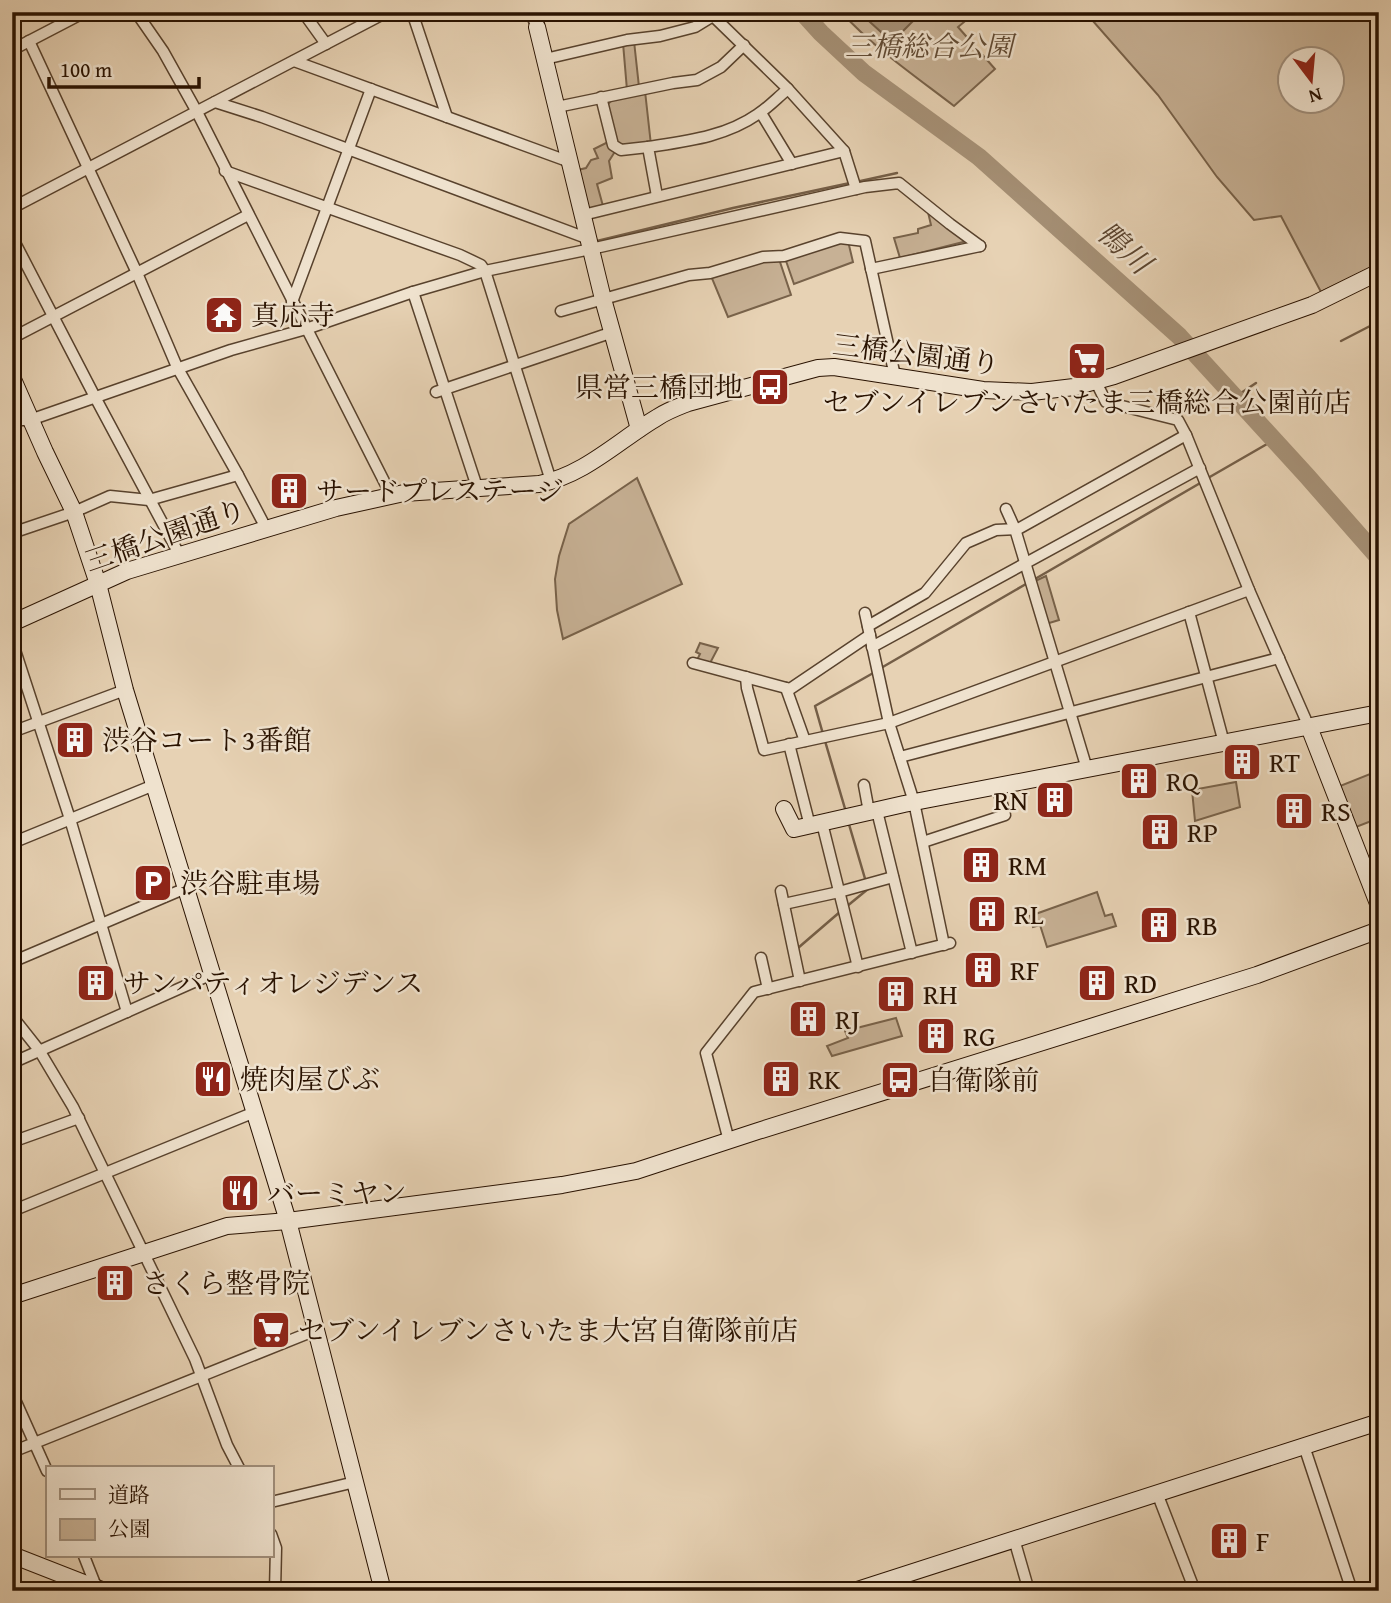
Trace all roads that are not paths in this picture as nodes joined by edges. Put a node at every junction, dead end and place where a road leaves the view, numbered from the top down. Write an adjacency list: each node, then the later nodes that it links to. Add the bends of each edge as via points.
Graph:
1 (85, 12): 8 (street)
2 (136, 12): 19 (street)
3 (303, 12): 9 (street)
4 (387, 12): 9 (street)
5 (412, 12): 21 (street)
6 (713, 14): 10 (street); 12 (street, via 695,27)
7 (534, 20): 12 (street)
8 (29, 41): 11 (street); 27 (street)
9 (326, 44): 13 (street)
10 (744, 45): 15 (street); 16 (street, via 721,67 698,80)
11 (12, 50)
12 (545, 59): 18 (street)
13 (294, 61): 14 (street); 17 (street)
14 (371, 89): 21 (street); 23 (street)
15 (788, 89): 20 (street); 24 (street)
16 (601, 97): 18 (street); 22 (street, via 613,145 621,150)
17 (215, 102): 19 (street); 23 (street)
18 (557, 107): 25 (street)
19 (197, 112): 27 (street); 28 (street)
20 (761, 113): 22 (street, via 709,137); 26 (street)
21 (447, 117): 25 (street)
22 (649, 147): 30 (street)
23 (349, 150): 32 (street); 36 (street)
24 (844, 152): 26 (street); 29 (street)
25 (570, 162): 34 (street)
26 (792, 164): 30 (street)
27 (89, 168): 31 (street); 40 (street)
28 (225, 171): 32 (street); 33 (street)
29 (856, 189): 36 (street); 37 (street, via 899,183 980,246)
30 (657, 197): 34 (street)
31 (12, 208)
32 (327, 208): 38 (street, via 460,255); 43 (street)
33 (248, 215): 40 (street); 43 (street)
34 (583, 215): 36 (street)
35 (12, 237): 45 (street)
36 (590, 244): 38 (street); 42 (street)
37 (871, 269): 42 (street, via 865,241 839,238 784,256 764,257); 51 (street)
38 (485, 271): 41 (street); 49 (street)
39 (1379, 272): 53 (street, 三橋公園通り, via 1312,305)
40 (137, 273): 45 (street); 50 (street)
41 (413, 292): 46 (street); 54 (street)
42 (603, 299): 44 (street); 47 (street)
43 (292, 302): 46 (street)
44 (561, 311)
45 (54, 316): 48 (street); 55 (street)
46 (306, 329): 50 (street); 64 (street)
47 (613, 332): 49 (street); 58 (street)
48 (12, 338)
49 (514, 366): 54 (street); 62 (street)
50 (177, 367): 55 (street); 61 (street)
51 (895, 376): 53 (street, 三橋公園通り, via 1014,392); 58 (street, 三橋公園通り, via 818,368 688,403)
52 (12, 377): 57 (street)
53 (1096, 382): 59 (street, via 1106,402 1178,420)
54 (440, 391): 63 (street)
55 (95, 397): 57 (street); 65 (street)
56 (12, 420): 57 (street)
57 (30, 420): 67 (street)
58 (639, 429): 62 (street, 三橋公園通り, via 575,472)
59 (1186, 435): 60 (street); 69 (street)
60 (1200, 468): 72 (street); 74 (street)
61 (238, 474): 65 (street); 68 (street)
62 (551, 481): 63 (street, 三橋公園通り)
63 (477, 487): 64 (street, 三橋公園通り)
64 (391, 495): 68 (street, 三橋公園通り)
65 (149, 500): 67 (street, via 110,496); 71 (street)
66 (1006, 509): 69 (street)
67 (74, 512): 70 (street); 73 (street)
68 (265, 528): 71 (street, 三橋公園通り)
69 (1015, 529): 72 (street); 78 (street, via 996,530 966,544 925,593)
70 (12, 533)
71 (179, 554): 73 (street, 三橋公園通り)
72 (1026, 563): 80 (street); 82 (street)
73 (98, 584): 77 (street, 三橋公園通り); 87 (street)
74 (1249, 590): 75 (street); 81 (street)
75 (1189, 612): 82 (street); 85 (street)
76 (865, 613): 78 (street)
77 (12, 622)
78 (869, 631): 80 (street); 86 (street)
79 (12, 641): 90 (street)
80 (873, 647): 91 (street)
81 (1279, 658): 85 (street); 92 (street)
82 (1055, 662): 88 (street); 91 (street)
83 (693, 663): 84 (street)
84 (746, 677): 86 (street); 96 (street, via 764,750)
85 (1205, 677): 88 (street); 95 (street)
86 (786, 688): 94 (street)
87 (125, 690): 90 (street); 99 (street)
88 (1070, 712): 97 (street); 98 (street)
89 (1379, 713): 92 (street)
90 (38, 722): 93 (street); 105 (street)
91 (890, 723): 94 (street); 97 (street)
92 (1309, 727): 95 (street); 114 (street)
93 (12, 732)
94 (805, 741): 96 (street)
95 (1224, 743): 98 (street)
96 (789, 744): 106 (street)
97 (900, 757): 102 (street)
98 (1087, 769): 101 (street)
99 (154, 785): 105 (street); 110 (street)
100 (864, 785): 104 (street)
101 (997, 786): 102 (street); 107 (street, via 1005,815)
102 (914, 802): 104 (street); 107 (street)
103 (784, 809): 106 (street, via 794,830)
104 (873, 811): 106 (street); 109 (street)
105 (70, 819): 108 (street); 115 (street)
106 (816, 825): 112 (street)
107 (923, 842): 117 (street, via 947,944)
108 (12, 843)
109 (893, 877): 112 (street); 117 (street)
110 (186, 888): 115 (street); 121 (street)
111 (780, 891): 113 (street)
112 (839, 892): 113 (street); 120 (street)
113 (784, 904): 122 (street)
114 (1379, 906)
115 (100, 924): 119 (street); 124 (street)
116 (1379, 930): 130 (street, via 1244,979)
117 (912, 953): 120 (street)
118 (761, 958): 123 (street)
119 (12, 962)
120 (858, 967): 122 (street)
121 (212, 974): 124 (street); 128 (street)
122 (800, 981): 123 (street)
123 (768, 989): 130 (street, via 754,992 706,1053)
124 (127, 1012): 126 (street)
125 (12, 1016): 126 (street)
126 (39, 1050): 127 (street); 129 (street)
127 (12, 1063)
128 (255, 1112): 132 (street); 134 (street)
129 (79, 1118): 131 (street); 132 (street)
130 (729, 1140): 134 (street, via 636,1171 562,1185)
131 (12, 1142)
132 (106, 1172): 133 (street); 135 (street)
133 (12, 1211)
134 (288, 1221): 135 (street, via 227,1226); 137 (street)
135 (144, 1253): 136 (street); 138 (street)
136 (12, 1296)
137 (316, 1330): 138 (street); 146 (street)
138 (201, 1377): 141 (street); 144 (street)
139 (12, 1393): 141 (street)
140 (1379, 1422): 142 (street)
141 (35, 1443): 143 (street); 145 (street)
142 (1304, 1446): 147 (street); 162 (street)
143 (12, 1452)
144 (238, 1466)
145 (46, 1469)
146 (355, 1482): 148 (street); 158 (street)
147 (1157, 1493): 149 (street); 161 (street)
148 (273, 1502)
149 (1014, 1539): 153 (street); 160 (street)
150 (273, 1540): 156 (street)
151 (12, 1555): 155 (street)
152 (85, 1558): 155 (street)
153 (891, 1585): 159 (street)
154 (1379, 1585): 162 (street)
155 (99, 1590)
156 (275, 1590): 157 (street)
157 (304, 1591)
158 (383, 1591)
159 (854, 1591)
160 (1029, 1591)
161 (1195, 1591)
162 (1354, 1591)

